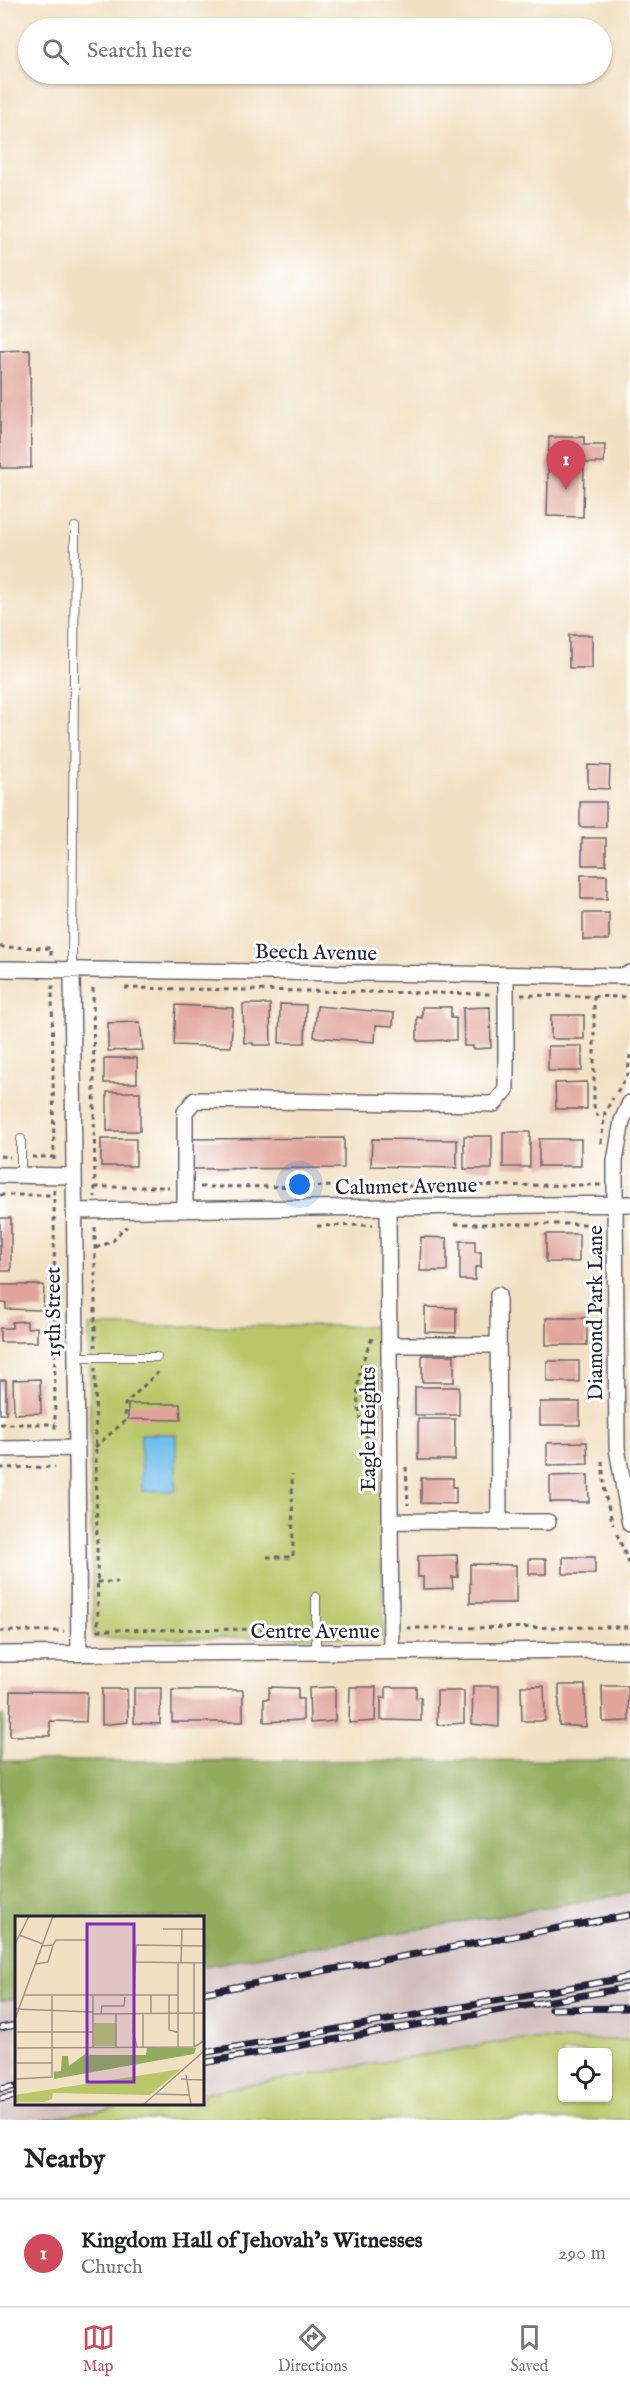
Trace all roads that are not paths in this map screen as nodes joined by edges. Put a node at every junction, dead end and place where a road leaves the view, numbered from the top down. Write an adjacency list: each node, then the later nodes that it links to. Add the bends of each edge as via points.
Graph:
1 (75, 527): 3 (lane)
2 (0, 969): 3 (street, Beech Avenue)
3 (72, 970): 5 (street, Beech Avenue); 10 (street, 15th Street)
4 (630, 973): 5 (street, Beech Avenue)
5 (506, 975): 13 (street, via 506,1090 494,1104 195,1100 185,1112)
6 (630, 1103): 11 (street, Diamond Park Lane, via 622,1121 615,1161 615,1185)
7 (21, 1139): 9 (lane)
8 (0, 1175): 9 (street)
9 (21, 1175): 10 (street)
10 (73, 1176): 14 (street, 15th Street)
11 (622, 1204): 12 (street, Calumet Avenue); 25 (street, Diamond Park Lane, via 616,1448)
12 (388, 1207): 13 (street, Calumet Avenue); 16 (street, Eagle Heights)
13 (185, 1209): 14 (street, Calumet Avenue)
14 (74, 1212): 19 (street, 15th Street)
15 (498, 1295): 17 (street)
16 (389, 1345): 17 (street); 22 (street, Eagle Heights)
17 (498, 1345): 23 (street)
18 (157, 1357): 19 (lane)
19 (75, 1358): 20 (street, 15th Street)
20 (76, 1448): 21 (street); 30 (street, 15th Street)
21 (0, 1449)
22 (390, 1521): 23 (street); 29 (street, Eagle Heights, via 384,1628)
23 (499, 1521): 24 (street)
24 (548, 1522)
25 (630, 1524)
26 (316, 1597): 28 (lane)
27 (630, 1650): 29 (street, Centre Avenue)
28 (316, 1652): 29 (street, Centre Avenue); 30 (street, Centre Avenue)
29 (391, 1652)
30 (79, 1653): 31 (street, Centre Avenue)
31 (0, 1654)

